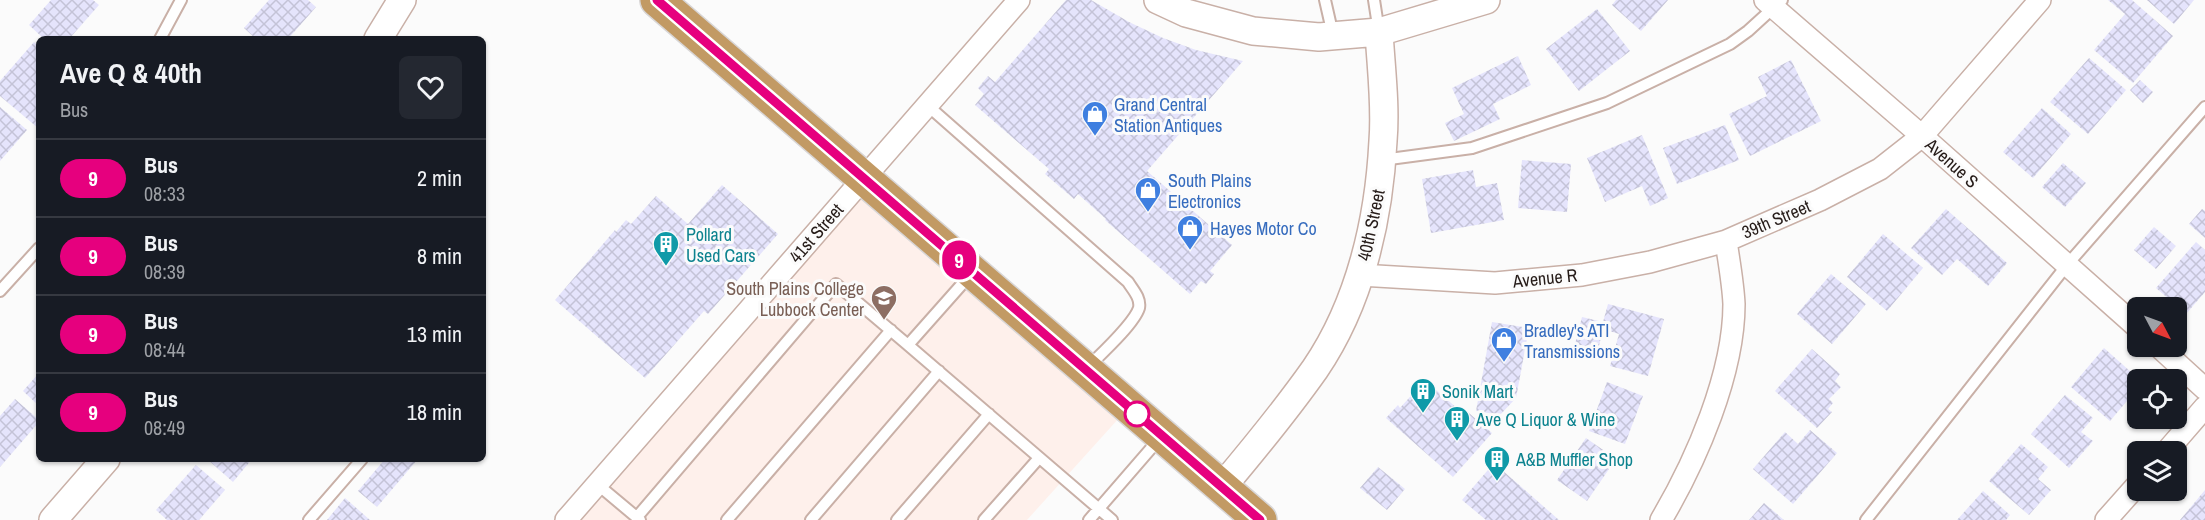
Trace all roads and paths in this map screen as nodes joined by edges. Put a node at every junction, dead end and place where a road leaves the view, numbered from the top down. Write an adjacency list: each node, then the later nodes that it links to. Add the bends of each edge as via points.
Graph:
1 (181, 0): 13 (lane)
2 (402, 0): 14 (street)
3 (657, 0): 20 (highway)
4 (1019, 0): 16 (street, 41st Street)
5 (1158, 0): 11 (street)
6 (1325, 0): 15 (lane)
7 (1374, 0): 12 (lane)
8 (1486, 0): 12 (street)
9 (2040, 0): 18 (street, 39th Street)
10 (1774, 3): 18 (street, Avenue S); 19 (lane, via 1730,44 1608,103 1472,148)
11 (1189, 7): 15 (street, via 1253,31)
12 (1379, 32): 15 (street); 19 (street, 40th Street)
13 (162, 36)
14 (380, 36)
15 (1333, 36)
16 (927, 105): 20 (street, 41st Street); 31 (lane, via 1138,295 1139,307 1131,321)
17 (2205, 107): 23 (lane)
18 (1922, 136): 21 (street, 39th Street, via 1880,169); 23 (street, Avenue S)
19 (1382, 160): 25 (street, 40th Street, via 1377,209)
20 (864, 178): 24 (highway); 41 (street, 41st Street)
21 (1726, 241): 25 (street, Avenue R, via 1650,262 1571,276 1495,283); 56 (street, 39th Street, via 1734,305 1724,372 1693,459)
22 (36, 251): 26 (lane)
23 (2067, 265): 27 (street, Avenue S); 57 (lane)
24 (972, 272): 29 (lane); 31 (highway)
25 (1360, 275): 42 (street, 40th Street, via 1316,368)
26 (0, 291)
27 (2127, 318)
28 (891, 330): 29 (lane); 45 (lane, via 836,284); 49 (lane)
29 (908, 345): 32 (lane)
30 (2170, 357): 33 (street)
31 (1086, 370): 36 (highway)
32 (939, 371): 35 (lane); 50 (lane)
33 (2205, 389)
34 (2205, 406): 37 (street)
35 (989, 414): 38 (lane); 51 (lane)
36 (1162, 436): 42 (highway); 44 (lane)
37 (2175, 441)
38 (1039, 458): 44 (lane); 52 (lane)
39 (103, 462): 46 (street)
40 (359, 462): 47 (lane)
41 (597, 484): 45 (lane); 48 (street, 41st Street)
42 (1222, 487): 55 (highway)
43 (2127, 496): 58 (street)
44 (1099, 509): 53 (lane); 54 (lane)
45 (638, 519)
46 (53, 520)
47 (309, 520)
48 (566, 520)
49 (727, 520)
50 (811, 520)
51 (897, 520)
52 (984, 520)
53 (1089, 520)
54 (1112, 520)
55 (1260, 520)
56 (1660, 520)
57 (1866, 520)
58 (2106, 520)

